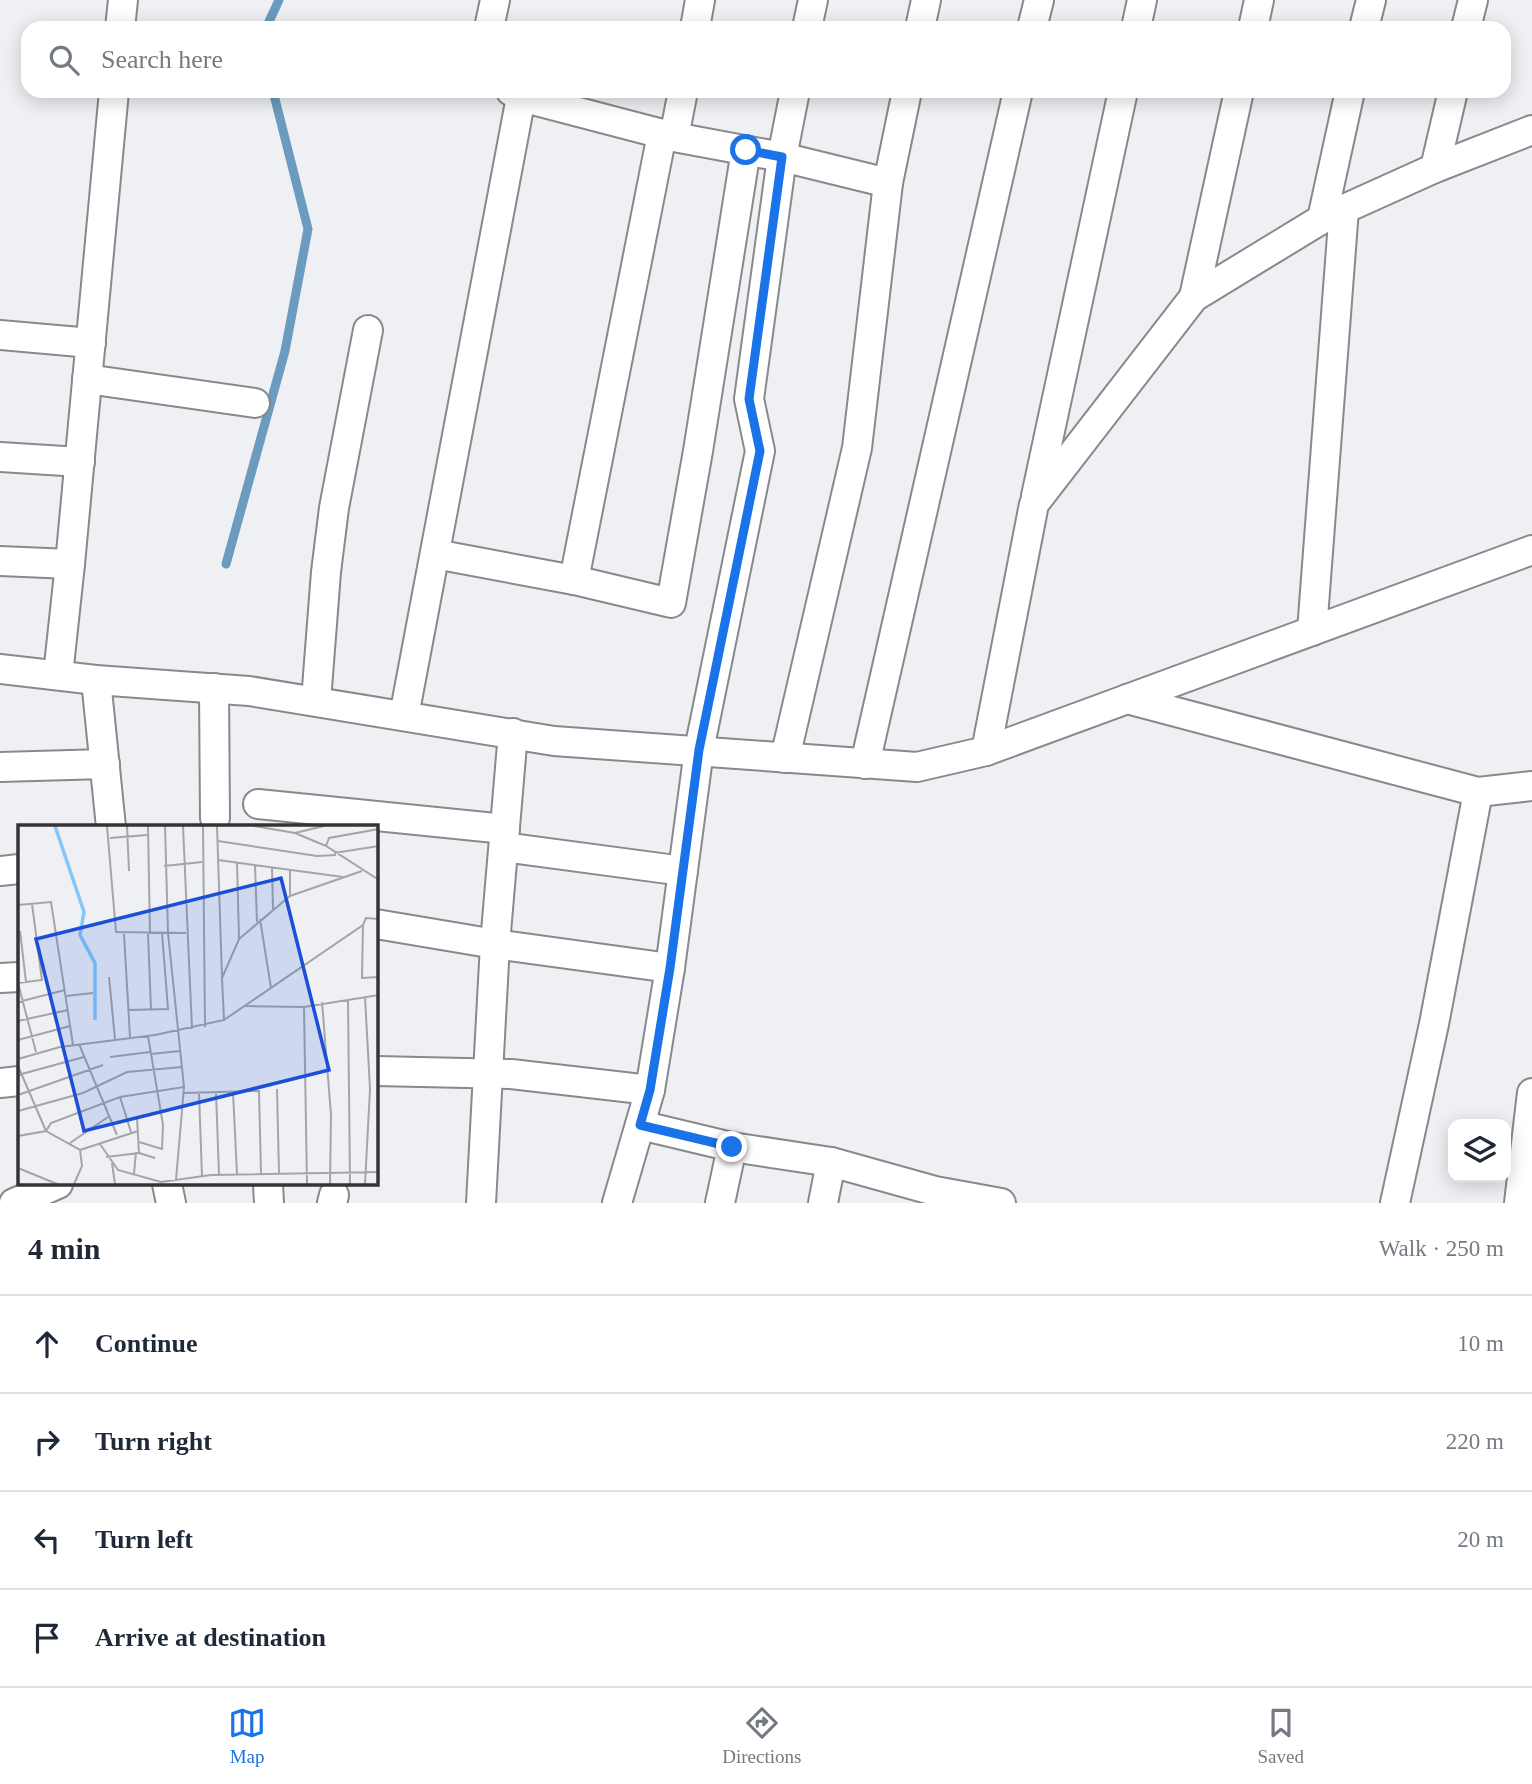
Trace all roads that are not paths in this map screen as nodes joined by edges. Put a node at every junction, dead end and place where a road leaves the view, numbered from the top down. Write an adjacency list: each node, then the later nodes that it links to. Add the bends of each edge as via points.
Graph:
1 (123, 0): 11 (street)
2 (495, 0): 12 (street)
3 (700, 0): 13 (street)
4 (813, 0): 14 (street)
5 (926, 0): 15 (street)
6 (1039, 0): 16 (street)
7 (1142, 0): 17 (street)
8 (1259, 0): 18 (street)
9 (1371, 0): 19 (street)
10 (1473, 0): 20 (street)
11 (121, 21)
12 (490, 21)
13 (696, 21)
14 (808, 21)
15 (922, 21)
16 (1034, 21)
17 (1138, 21)
18 (1254, 21)
19 (1366, 21)
20 (1468, 21)
21 (113, 98): 42 (street)
22 (515, 98): 49 (street)
23 (531, 98): 33 (street)
24 (681, 98): 33 (street)
25 (794, 98): 35 (street)
26 (906, 98): 37 (street)
27 (1016, 98): 66 (street)
28 (1121, 98): 47 (street)
29 (1237, 98): 39 (street)
30 (1349, 98): 38 (street)
31 (1451, 98): 36 (street)
32 (1532, 130): 36 (street)
33 (668, 135): 34 (street); 52 (street)
34 (746, 150): 35 (street); 52 (street, via 671,603)
35 (782, 157): 37 (street); 62 (street, via 749,399 760,451)
36 (1436, 168): 38 (street)
37 (888, 183): 64 (street, via 857,448)
38 (1333, 214): 39 (street); 53 (street)
39 (1194, 297): 47 (street)
40 (368, 330): 59 (street, via 334,508)
41 (0, 335): 42 (street)
42 (91, 343): 43 (street)
43 (87, 379): 44 (street); 46 (street)
44 (255, 403)
45 (0, 457): 46 (street)
46 (80, 462): 51 (street)
47 (1034, 504): 63 (street)
48 (1532, 550): 53 (street)
49 (435, 554): 52 (street); 60 (street)
50 (0, 561): 51 (street)
51 (70, 564): 55 (street)
52 (574, 580)
53 (1312, 631): 58 (street)
54 (0, 669): 55 (street)
55 (58, 676): 56 (street)
56 (96, 680): 57 (street); 65 (street)
57 (214, 688): 59 (street); 71 (street)
58 (1128, 699): 63 (street); 69 (street)
59 (316, 702): 60 (street)
60 (404, 716): 61 (street)
61 (513, 733): 62 (street); 73 (street)
62 (699, 750): 64 (street); 76 (street)
63 (986, 751): 66 (street, via 917,767)
64 (785, 758): 66 (street)
65 (105, 764): 67 (street); 72 (street)
66 (865, 764)
67 (0, 767)
68 (1532, 786): 69 (street)
69 (1478, 792): 99 (street)
70 (258, 804): 73 (street)
71 (215, 818)
72 (111, 825)
73 (504, 838): 76 (street); 78 (street)
74 (18, 869): 75 (street)
75 (0, 871)
76 (683, 871): 79 (street)
77 (378, 924): 78 (street)
78 (495, 944): 79 (street); 83 (street)
79 (670, 968): 86 (street)
80 (18, 977): 81 (street)
81 (0, 978)
82 (378, 1071): 83 (street)
83 (488, 1074): 86 (street); 94 (street)
84 (18, 1080): 85 (street)
85 (0, 1083)
86 (650, 1090): 88 (street)
87 (1532, 1093): 100 (street)
88 (640, 1125): 89 (street); 95 (street)
89 (732, 1147): 90 (street); 96 (street)
90 (831, 1162): 92 (street); 97 (street)
91 (53, 1186): 93 (street)
92 (934, 1197): 98 (street)
93 (14, 1203)
94 (481, 1203)
95 (617, 1203)
96 (719, 1203)
97 (823, 1203)
98 (1001, 1203)
99 (1395, 1203)
100 (1519, 1203)

